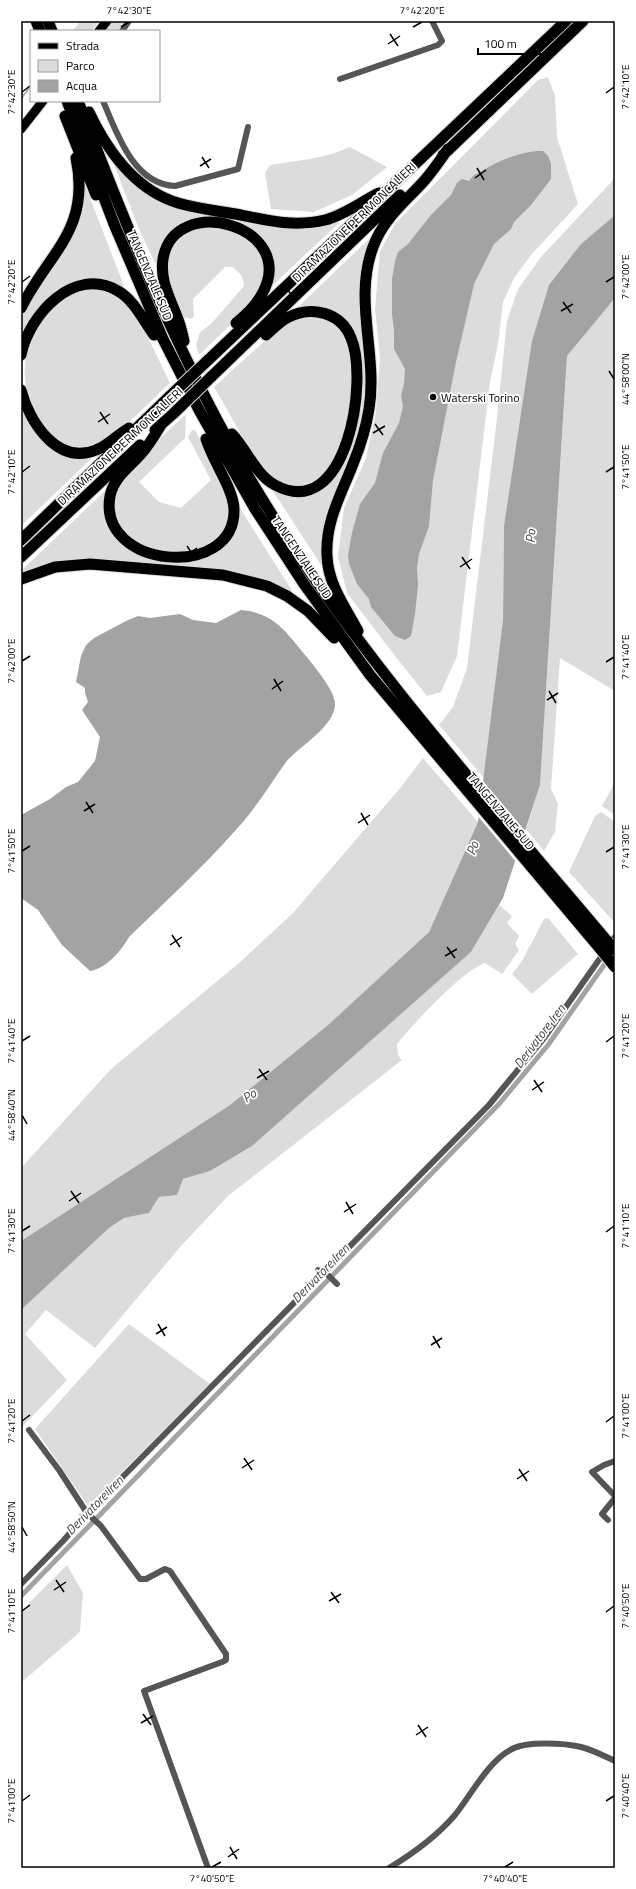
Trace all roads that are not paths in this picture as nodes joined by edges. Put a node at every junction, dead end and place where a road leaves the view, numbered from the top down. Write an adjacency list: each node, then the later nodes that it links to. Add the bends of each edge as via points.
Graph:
1 (107, 21): 6 (main road)
2 (129, 21): 7 (street)
3 (432, 21): 8 (street, via 442,41 438,45)
4 (566, 21): 19 (highway, DIRAMAZIONE PER MONCALIERI)
5 (583, 21): 18 (highway, DIRAMAZIONE PER MONCALIERI)
6 (100, 30)
7 (123, 30)
8 (340, 79)
9 (42, 102): 16 (main road)
10 (59, 102): 17 (highway)
11 (67, 102): 32 (highway, TANGENZIALE SUD, via 114,224 163,339 202,417)
12 (78, 102): 20 (highway, TANGENZIALE SUD)
13 (86, 102): 19 (highway, via 105,140 128,171 148,189 178,203 300,224 326,220 344,213)
14 (103, 102): 15 (street, via 129,155 140,169 167,186 238,169)
15 (248, 127)
16 (21, 129)
17 (71, 132): 21 (highway, via 80,185 75,218 62,245); 22 (highway)
18 (448, 150): 26 (highway, DIRAMAZIONE PER MONCALIERI); 36 (highway, via 383,227 372,249 366,274 364,300 371,372 369,408 362,441 333,510 327,537 331,581)
19 (392, 186): 24 (highway, DIRAMAZIONE PER MONCALIERI)
20 (148, 277): 23 (highway); 37 (highway, TANGENZIALE SUD, via 187,362 260,496)
21 (21, 308)
22 (154, 335): 25 (highway, via 123,294 104,285 86,284 64,293 48,304 25,338); 31 (highway)
23 (184, 341): 24 (highway, via 163,279 163,259 167,247 179,232 191,226 213,222 233,226 252,236 261,246 268,258 269,272 262,294 224,336); 30 (highway)
24 (216, 352): 28 (highway, DIRAMAZIONE PER MONCALIERI, bridge)
25 (21, 355)
26 (230, 360): 29 (highway, DIRAMAZIONE PER MONCALIERI, bridge); 30 (highway, via 250,348 287,318 298,313 314,311 331,315 344,325 354,345 356,370 355,403 346,442 333,472 317,486 296,491 275,485 260,471)
27 (21, 390): 28 (highway, via 26,408 38,428 54,444 68,451 81,453 95,450)
28 (141, 423): 33 (highway, DIRAMAZIONE PER MONCALIERI)
29 (160, 425): 31 (highway, via 148,446 118,478 110,497 112,518 119,532 130,543 149,554 170,558 192,556 215,546 229,531 233,518 233,503); 34 (highway, DIRAMAZIONE PER MONCALIERI)
30 (232, 434): 36 (highway, via 293,536)
31 (206, 439): 32 (highway, via 226,472)
32 (255, 509): 37 (highway, TANGENZIALE SUD, via 312,597)
33 (21, 540)
34 (21, 557)
35 (21, 579): 37 (highway, via 55,567 90,564 223,575 254,583 276,590 308,611 327,629 355,664)
36 (358, 631): 37 (highway)
37 (386, 686): 38 (highway, TANGENZIALE SUD, via 424,723); 38 (highway, TANGENZIALE SUD, via 418,733 561,903)
38 (610, 945): 39 (highway, TANGENZIALE SUD, bridge); 40 (street, via 507,1085 400,1197)
39 (615, 967)
40 (323, 1272): 41 (street); 45 (street)
41 (337, 1284)
42 (29, 1430): 45 (street)
43 (615, 1461): 44 (street, via 592,1472)
44 (615, 1497): 46 (street, via 602,1514)
45 (87, 1513): 47 (street); 49 (street, via 101,1526 140,1579 146,1579 165,1569 170,1571 226,1654 226,1660 222,1662 144,1691)
46 (608, 1520)
47 (21, 1584)
48 (615, 1761): 50 (street, via 581,1747 539,1744 513,1748 494,1762 454,1816 433,1838)
49 (208, 1868)
50 (389, 1868)

